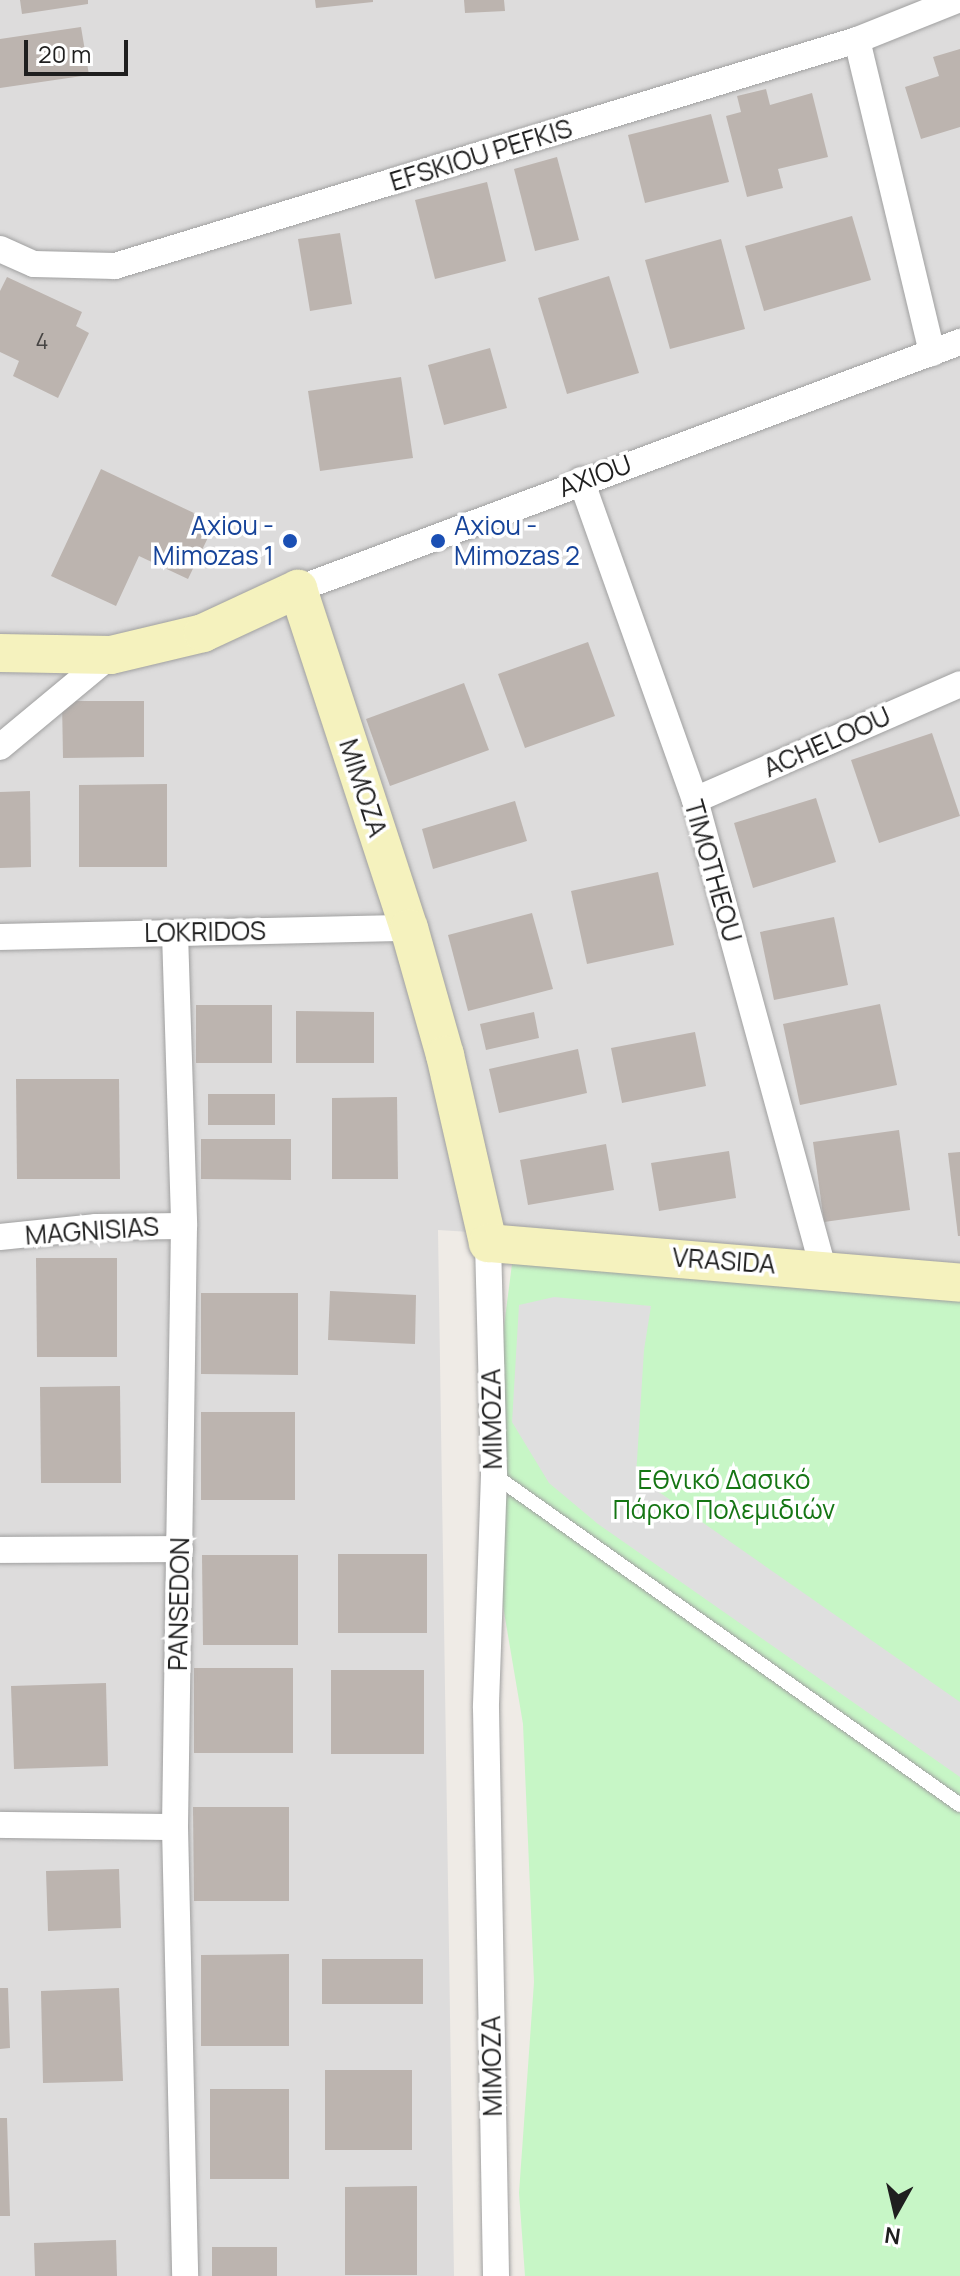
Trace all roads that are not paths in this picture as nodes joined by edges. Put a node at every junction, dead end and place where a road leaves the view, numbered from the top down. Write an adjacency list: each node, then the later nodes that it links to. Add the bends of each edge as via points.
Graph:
1 (957, 0): 2 (street, EFSKIOU PEFKIS)
2 (857, 40): 3 (street, EFSKIOU PEFKIS, via 115,266 34,264); 5 (street)
3 (0, 249)
4 (960, 342): 5 (street, AXIOU)
5 (932, 353): 6 (street, AXIOU)
6 (581, 480): 7 (street, AXIOU); 12 (street, TIMOTHEOU)
7 (298, 589): 9 (street, AXIOU, via 203,633); 13 (street, MIMOZA)
8 (0, 653): 9 (street, AXIOU)
9 (111, 655): 11 (street)
10 (960, 684): 12 (street, ACHELOOU)
11 (0, 747)
12 (695, 800): 19 (street, TIMOTHEOU)
13 (409, 928): 14 (street, LOKRIDOS); 18 (street, MIMOZA, via 445,1055)
14 (175, 933): 15 (street, LOKRIDOS); 16 (street, PANSEDON)
15 (0, 937)
16 (184, 1226): 17 (street, MAGNISIAS, via 96,1227); 22 (street, PANSEDON)
17 (0, 1237)
18 (488, 1243): 19 (street, VRASIDA); 21 (street, MIMOZA)
19 (823, 1269): 20 (street, VRASIDA)
20 (960, 1283)
21 (494, 1475): 24 (lane); 28 (street, MIMOZA, via 486,1708)
22 (180, 1549): 23 (street); 26 (street, PANSEDON)
23 (0, 1550)
24 (960, 1805)
25 (0, 1825): 26 (street)
26 (175, 1827): 27 (street, PANSEDON)
27 (185, 2276)
28 (496, 2276)

